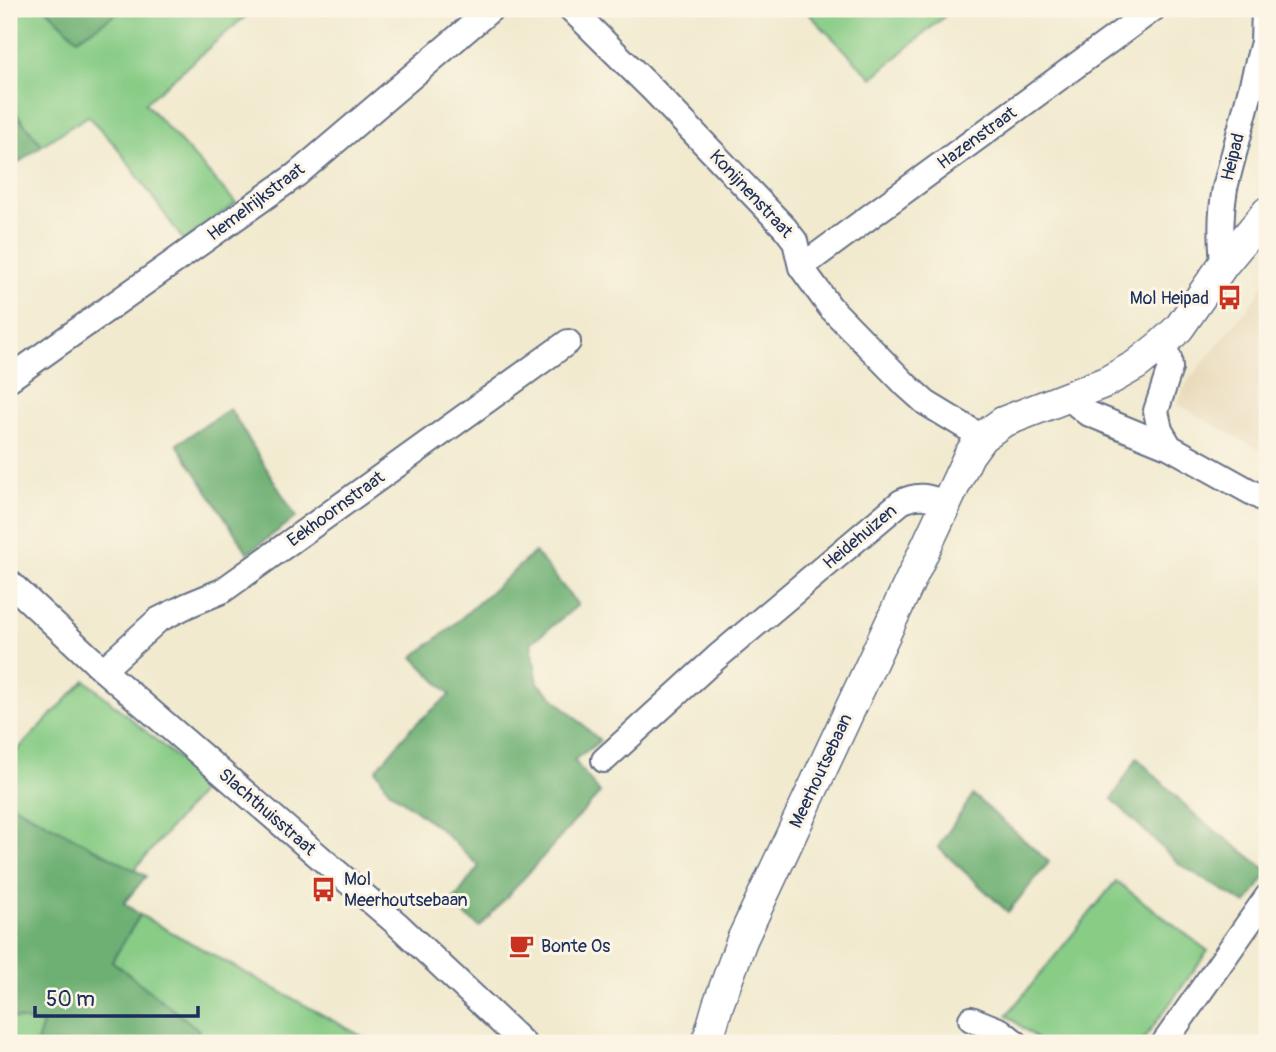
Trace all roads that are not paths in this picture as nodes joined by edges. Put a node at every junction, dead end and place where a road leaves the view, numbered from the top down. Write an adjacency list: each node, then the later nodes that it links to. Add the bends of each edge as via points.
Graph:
1 (491, 9): 10 (street, Hemelrijkstraat, via 296,175)
2 (571, 9): 7 (street, Konijnenstraat, via 785,228)
3 (1153, 9): 7 (street, Hazenstraat)
4 (1264, 9): 6 (street, Heipad, via 1263,42 1221,208)
5 (1264, 223): 6 (street)
6 (1223, 265): 9 (street)
7 (801, 267): 12 (street, Konijnenstraat, via 830,307 907,386)
8 (568, 342): 17 (street, Eekhoornstraat, via 222,591 158,620)
9 (1163, 344): 11 (street, via 1106,382); 13 (street, via 1170,368 1156,411)
10 (9, 379)
11 (1068, 397): 12 (street, via 1003,422); 13 (street, via 1087,413)
12 (982, 437): 15 (street)
13 (1170, 447): 14 (street)
14 (1267, 501)
15 (946, 503): 18 (street, Heidehuizen, via 923,496 901,502 716,658); 22 (street, Meerhoutsebaan, via 742,940)
16 (9, 582): 17 (street, Slachthuisstraat)
17 (103, 670): 21 (street, Slachthuisstraat, via 396,923)
18 (604, 760)
19 (1267, 897): 24 (street)
20 (971, 1019): 23 (street, via 1001,1031)
21 (523, 1043)
22 (707, 1043)
23 (1016, 1043)
24 (1164, 1043)

